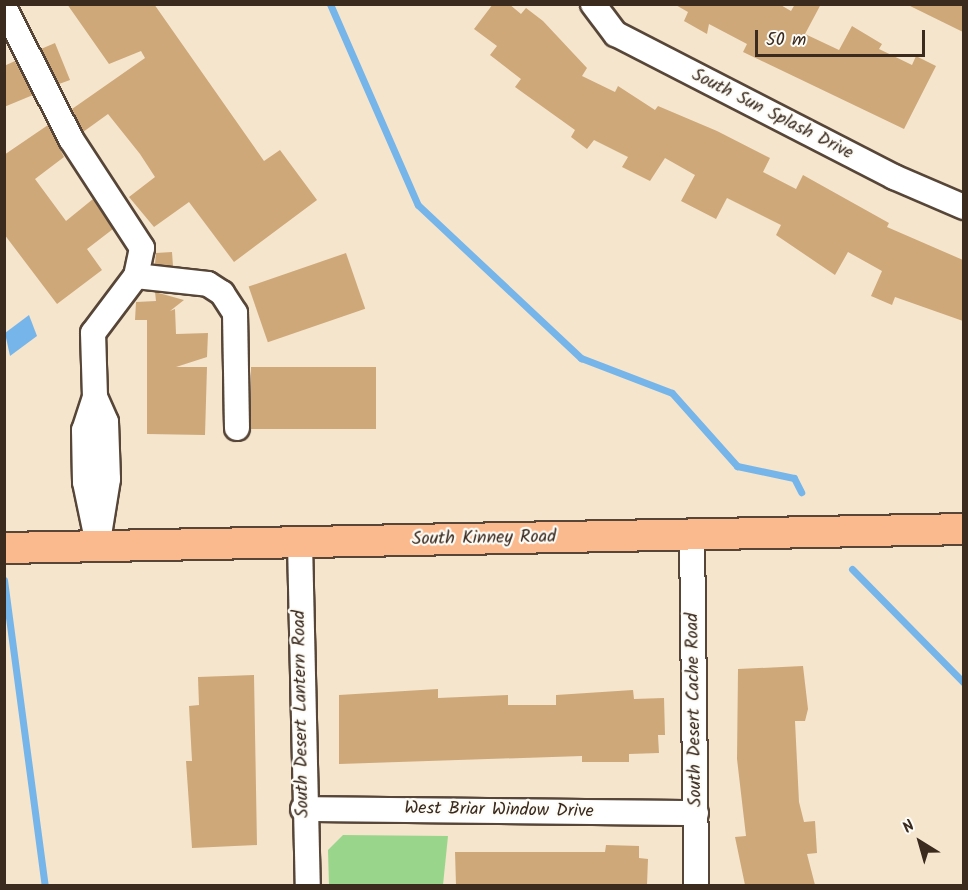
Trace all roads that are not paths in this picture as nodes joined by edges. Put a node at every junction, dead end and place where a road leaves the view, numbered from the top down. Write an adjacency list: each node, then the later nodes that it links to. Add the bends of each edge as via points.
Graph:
1 (593, 4): 3 (street, South Sun Splash Drive, via 616,34 894,177)
2 (4, 7): 4 (street, via 71,139 142,248)
3 (963, 207)
4 (136, 276): 5 (street, via 208,284 222,293 235,313); 9 (street, via 93,333 94,397 106,422 108,479)
5 (237, 428)
6 (963, 529): 7 (main road, South Kinney Road)
7 (692, 535): 8 (main road, South Kinney Road); 12 (street, South Desert Cache Road)
8 (300, 543): 9 (main road, South Kinney Road); 11 (street, South Desert Lantern Road)
9 (98, 544): 10 (main road, South Kinney Road)
10 (8, 548)
11 (303, 809): 12 (street, West Briar Window Drive); 13 (street, South Desert Lantern Road)
12 (696, 813): 14 (street, South Desert Cache Road)
13 (308, 885)
14 (696, 885)

